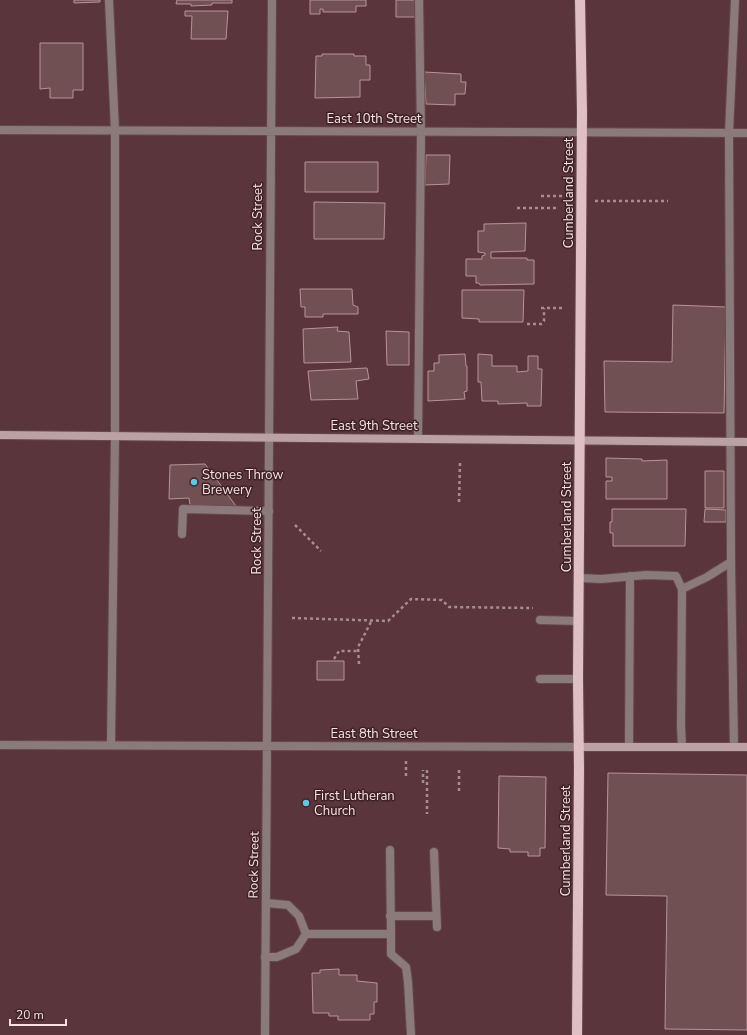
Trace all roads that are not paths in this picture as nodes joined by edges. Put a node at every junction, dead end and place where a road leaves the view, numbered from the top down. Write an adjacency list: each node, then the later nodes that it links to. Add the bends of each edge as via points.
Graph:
1 (109, 0): 7 (street)
2 (272, 0): 8 (street, Rock Street)
3 (419, 0): 9 (street)
4 (580, 0): 10 (main road, Cumberland Street)
5 (735, 0): 12 (street)
6 (0, 130): 7 (street, East 10th Street)
7 (115, 130): 8 (street, East 10th Street); 14 (street)
8 (271, 131): 9 (street, East 10th Street); 15 (street, Rock Street)
9 (421, 132): 10 (street, East 10th Street); 16 (street)
10 (582, 132): 12 (street, East 10th Street); 17 (main road, Cumberland Street)
11 (747, 132): 12 (street, East 10th Street)
12 (729, 133): 18 (street)
13 (0, 435): 14 (main road, East 9th Street)
14 (114, 436): 15 (main road, East 9th Street); 31 (street)
15 (268, 437): 16 (main road, East 9th Street); 20 (street, Rock Street)
16 (418, 438): 17 (main road, East 9th Street)
17 (580, 440): 18 (main road, East 9th Street); 24 (main road, Cumberland Street)
18 (731, 441): 19 (main road, East 9th Street); 22 (street)
19 (747, 442)
20 (269, 511): 21 (street, via 183,509); 32 (street, Rock Street)
21 (182, 534)
22 (731, 562): 25 (street, via 707,577); 36 (street)
23 (630, 576): 24 (street); 25 (street, via 676,576); 34 (street)
24 (580, 578): 27 (main road, Cumberland Street)
25 (682, 588): 35 (street)
26 (540, 620): 27 (street)
27 (579, 621): 29 (main road, Cumberland Street)
28 (540, 679): 29 (street)
29 (578, 679): 33 (main road, Cumberland Street)
30 (0, 745): 31 (street, East 8th Street)
31 (111, 745): 32 (street, East 8th Street)
32 (267, 746): 33 (street, East 8th Street); 40 (street, Rock Street)
33 (579, 747): 34 (main road, East 8th Street); 49 (main road, Cumberland Street)
34 (629, 747): 35 (main road, East 8th Street)
35 (682, 747): 36 (main road, East 8th Street)
36 (734, 747): 37 (main road, East 8th Street)
37 (747, 747)
38 (390, 850): 41 (street)
39 (434, 852): 42 (street)
40 (266, 903): 44 (street, via 288,905 299,916); 46 (street, Rock Street)
41 (390, 916): 42 (street); 45 (street)
42 (436, 916): 43 (street)
43 (437, 927)
44 (306, 934): 45 (street); 46 (street, via 296,949 277,957)
45 (391, 934): 48 (street, via 391,954 406,967)
46 (265, 957): 47 (street, Rock Street)
47 (265, 1035)
48 (410, 1035)
49 (577, 1035)

